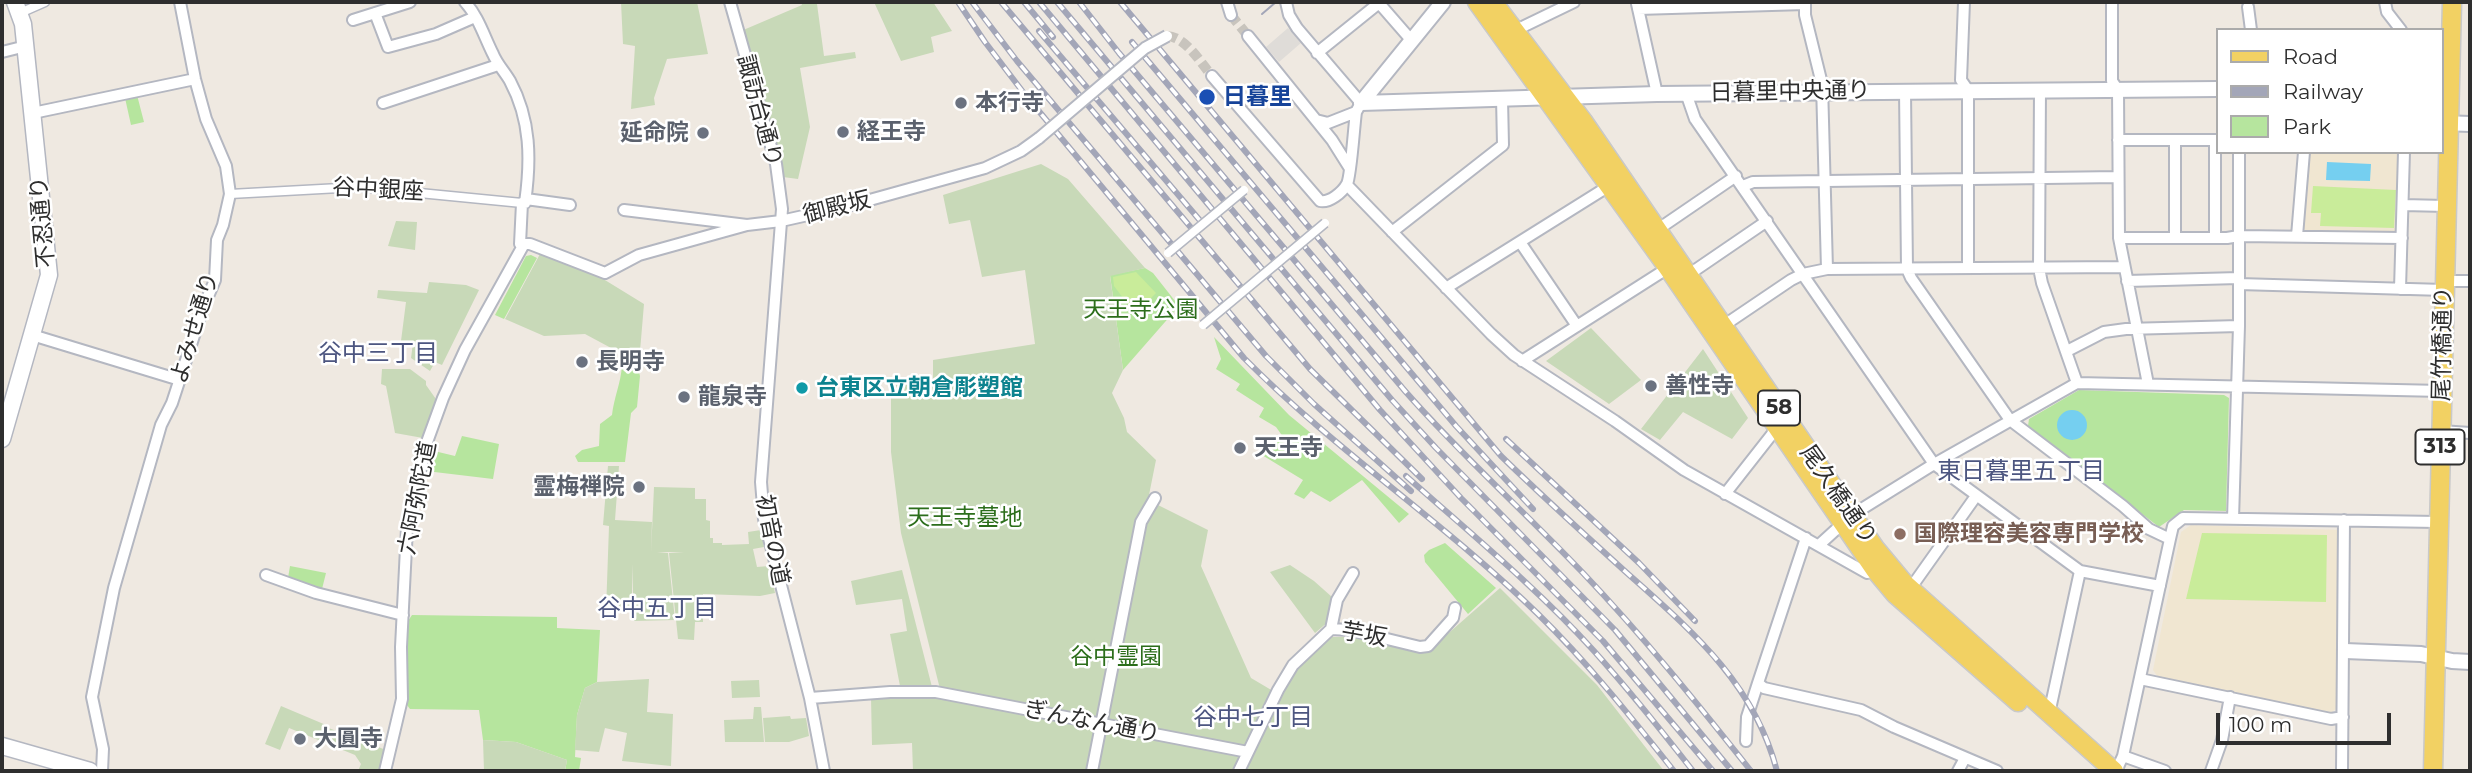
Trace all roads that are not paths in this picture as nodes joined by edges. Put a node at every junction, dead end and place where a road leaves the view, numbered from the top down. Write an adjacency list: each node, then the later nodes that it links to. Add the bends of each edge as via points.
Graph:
1 (45, 2): 19 (street)
2 (180, 2): 37 (street, よみせ通り)
3 (410, 2): 21 (street)
4 (465, 2): 23 (street)
5 (730, 2): 77 (street, 諏訪台通り, via 776,164)
6 (1227, 2): 22 (street)
7 (1286, 2): 33 (street, via 1291,20)
8 (1379, 2): 30 (street); 33 (street)
9 (1443, 2): 30 (street)
10 (1476, 2): 46 (main road, 尾久橋通り / 58)
11 (1493, 2): 27 (main road, 尾久橋通り / 58)
12 (1574, 2): 27 (street)
13 (1964, 2): 40 (street, via 1961,80)
14 (2112, 2): 41 (street, via 2112,81)
15 (2385, 2): 26 (street)
16 (2452, 2): 34 (main road, 尾竹橋通り / 313)
17 (1805, 3): 18 (street); 43 (street)
18 (1637, 5): 45 (street)
19 (17, 7): 31 (main road, 不忍通り)
20 (2248, 7): 25 (street)
21 (375, 13): 23 (street, via 388,47); 24 (street)
22 (1231, 15)
23 (475, 17): 35 (street)
24 (353, 20)
25 (2251, 28)
26 (2399, 28)
27 (1514, 31): 46 (main road, 尾久橋通り / 58)
28 (1167, 36): 77 (street, 御殿坂, bridge, via 1145,48 1021,152 985,168)
29 (1248, 36): 51 (street)
30 (1412, 41): 49 (street)
31 (26, 47): 32 (street); 50 (main road, 不忍通り)
32 (2, 52)
33 (1317, 53): 49 (street)
34 (2446, 60): 52 (main road, 尾竹橋通り / 313)
35 (498, 65): 48 (street); 72 (street, via 511,83 528,135)
36 (1212, 76): 67 (street, via 1320,201 1331,199)
37 (195, 79): 50 (street); 71 (street, よみせ通り, via 226,166)
38 (2040, 89): 40 (street, 日暮里中央通り); 41 (street, 日暮里中央通り); 63 (street)
39 (2216, 89): 41 (street, 日暮里中央通り)
40 (1968, 90): 42 (street, 日暮里中央通り); 65 (street)
41 (2118, 90): 54 (street)
42 (1905, 91): 43 (street, 日暮里中央通り); 64 (street)
43 (1822, 92): 44 (street, 日暮里中央通り); 66 (street)
44 (1686, 93): 45 (street, 日暮里中央通り); 61 (street, via 1695,119)
45 (1657, 94): 46 (street, 日暮里中央通り)
46 (1555, 96): 47 (street, 日暮里中央通り); 68 (main road, 尾久橋通り / 58); 81 (main road, 尾久橋通り / 58, via 1583,121)
47 (1502, 98): 49 (street, 日暮里中央通り); 82 (street, via 1503,145)
48 (383, 103)
49 (1359, 108): 51 (street, via 1328,123); 60 (street)
50 (33, 113): 111 (main road, 不忍通り, via 49,275)
51 (1316, 120): 60 (street)
52 (2445, 123): 53 (street); 75 (main road, 尾竹橋通り / 313)
53 (2470, 124)
54 (2118, 140): 55 (street); 62 (street)
55 (2175, 140): 56 (street); 85 (street)
56 (2216, 140): 87 (street)
57 (2239, 154): 83 (street)
58 (2304, 154): 84 (street)
59 (2404, 154): 74 (street)
60 (1349, 167): 67 (street)
61 (1736, 176): 69 (street); 81 (street)
62 (2118, 177): 63 (street); 86 (street)
63 (2039, 178): 65 (street); 95 (street)
64 (1905, 179): 65 (street); 66 (street); 97 (street)
65 (1968, 179): 94 (street)
66 (1826, 181): 69 (street); 96 (street)
67 (1346, 185): 82 (street)
68 (1609, 186): 89 (street); 93 (main road, 尾久橋通り / 58)
69 (1743, 186): 78 (street)
70 (1244, 190): 91 (street, bridge)
71 (230, 194): 72 (street, 谷中銀座, via 358,187); 114 (street, よみせ通り, via 217,240 215,280)
72 (524, 201): 73 (street, 谷中銀座); 90 (street)
73 (570, 205)
74 (2403, 205): 75 (street); 88 (street)
75 (2446, 206): 103 (main road, 尾竹橋通り / 313)
76 (624, 210): 80 (street, 御殿坂)
77 (780, 221): 80 (street, 御殿坂); 150 (street, 初音の道, via 761,494)
78 (1767, 221): 98 (street); 99 (street)
79 (1325, 223): 106 (street, bridge)
80 (747, 225): 90 (street, via 639,255 604,272)
81 (1657, 230): 99 (main road, 尾久橋通り / 58)
82 (1392, 232): 104 (street)
83 (2239, 236): 84 (street); 87 (street); 101 (street)
84 (2297, 236): 88 (street)
85 (2175, 237): 86 (street); 87 (street)
86 (2119, 238): 92 (street)
87 (2215, 238)
88 (2402, 238): 105 (street)
89 (1520, 242): 104 (street); 107 (street)
90 (522, 244): 142 (street, 六阿弥陀道, via 434,419 407,528)
91 (1168, 253)
92 (2124, 267): 95 (street); 100 (street)
93 (1668, 268): 107 (street); 110 (main road, 尾久橋通り / 58)
94 (1968, 268): 95 (street); 97 (street)
95 (2039, 268): 112 (street)
96 (1827, 269): 97 (street); 98 (street)
97 (1907, 269): 119 (street)
98 (1803, 274): 110 (street); 124 (street)
99 (1688, 275): 110 (main road, 尾久橋通り / 58)
100 (2127, 281): 101 (street); 109 (street)
101 (2239, 281): 105 (street); 108 (street)
102 (2470, 281): 103 (street)
103 (2444, 286): 105 (street); 118 (main road, 尾竹橋通り / 313)
104 (1446, 288): 113 (street)
105 (2400, 289)
106 (1203, 326)
107 (1577, 326): 113 (street)
108 (2239, 327): 109 (street); 117 (street)
109 (2137, 329): 112 (street, via 2104,332); 116 (street)
110 (1717, 330): 120 (main road, 尾久橋通り / 58)
111 (32, 335): 114 (street); 123 (main road, 不忍通り)
112 (2067, 351): 115 (street)
113 (1522, 361): 125 (street)
114 (180, 380): 160 (street, よみせ通り, via 161,425 114,588 92,697 103,749)
115 (2077, 383): 116 (street); 119 (street)
116 (2148, 384): 117 (street)
117 (2238, 385): 118 (street); 129 (street)
118 (2442, 391): 121 (main road, 尾竹橋通り / 313)
119 (2010, 420): 124 (street); 133 (street, via 2149,529)
120 (1781, 423): 125 (street); 128 (main road, 尾久橋通り / 58)
121 (2441, 431): 122 (street); 131 (main road, 尾竹橋通り / 313)
122 (2470, 433)
123 (2, 439)
124 (1934, 464): 126 (street); 128 (street)
125 (1725, 494): 132 (street)
126 (1976, 496): 136 (street); 140 (street)
127 (1155, 498): 153 (street, via 1141,522)
128 (1846, 519): 134 (street); 135 (main road, 尾久橋通り / 58); 140 (main road, 尾久橋通り / 58)
129 (2233, 519): 130 (street); 133 (street, via 2183,518)
130 (2344, 520): 131 (street); 144 (street)
131 (2438, 522): 145 (main road, 尾竹橋通り / 313)
132 (1806, 538): 134 (street); 148 (street)
133 (2170, 539): 139 (street)
134 (1819, 545): 135 (street, via 1867,573)
135 (1875, 570): 167 (main road, 尾久橋通り / 58, via 1895,594)
136 (2080, 571): 139 (street); 151 (street)
137 (1353, 573): 143 (street, via 1337,600)
138 (266, 575): 142 (street)
139 (2160, 586): 147 (street)
140 (1910, 589): 151 (main road, 尾久橋通り / 58)
141 (1455, 608): 143 (street, 芋坂, via 1453,618 1429,646)
142 (403, 615): 161 (street, 六阿弥陀道, via 402,699)
143 (1331, 629): 156 (street, 芋坂, via 1293,665)
144 (2345, 651): 145 (street); 152 (street)
145 (2435, 656): 146 (street); 171 (main road, 尾竹橋通り / 313)
146 (2470, 662)
147 (2140, 679): 149 (street); 158 (street)
148 (1758, 683): 154 (street, via 1747,717); 157 (street, via 1861,710)
149 (2230, 697): 152 (street, via 2331,719); 169 (street)
150 (810, 698): 153 (street, ぎんなん通り, via 936,692); 162 (street, 初音の道)
151 (2049, 714): 158 (main road, 尾久橋通り / 58)
152 (2343, 717): 170 (street)
153 (1102, 724): 156 (street, ぎんなん通り); 163 (street)
154 (1746, 741)
155 (2, 746): 159 (main road)
156 (1248, 752): 164 (street, 芋坂)
157 (1965, 758): 165 (street); 166 (street)
158 (2118, 766): 168 (street)
159 (90, 771)
160 (102, 771)
161 (385, 771)
162 (824, 771)
163 (1093, 771)
164 (1239, 771)
165 (1958, 771)
166 (1997, 771)
167 (2097, 771)
168 (2165, 771)
169 (2211, 771)
170 (2342, 771)
171 (2433, 771)

